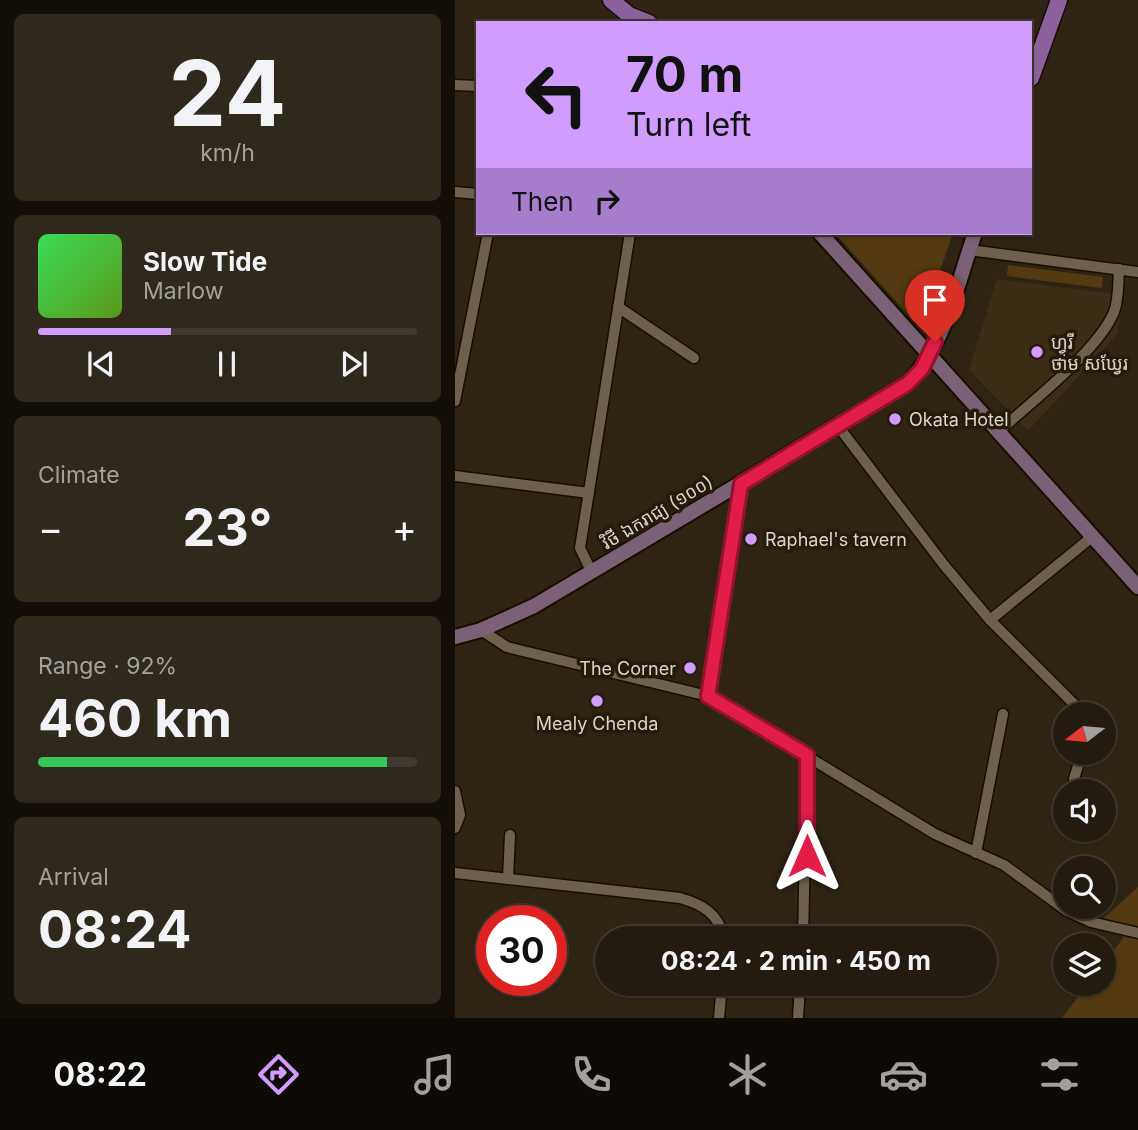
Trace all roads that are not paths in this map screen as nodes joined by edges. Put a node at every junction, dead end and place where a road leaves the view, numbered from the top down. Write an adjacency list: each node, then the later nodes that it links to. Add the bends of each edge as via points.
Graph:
1 (611, 0): 3 (main road)
2 (1059, 0): 4 (main road)
3 (633, 20)
4 (1032, 75)
5 (455, 85): 6 (street)
6 (476, 86)
7 (455, 192): 8 (street)
8 (476, 194)
9 (488, 235): 19 (street)
10 (629, 235): 16 (street)
11 (822, 235): 17 (street)
12 (974, 235): 13 (street, វិថី ឯករាជ្យ (១០០))
13 (969, 250): 14 (street); 17 (street, វិថី ឯករាជ្យ (១០០))
14 (1119, 269): 15 (street); 21 (street, via 1117,302 1107,326)
15 (1138, 272)
16 (618, 307): 18 (street); 24 (street)
17 (929, 355): 20 (street, វិថី ឯករាជ្យ (១០០), via 907,384); 21 (street)
18 (694, 358)
19 (455, 401)
20 (838, 426): 23 (street, វិថី ឯករាជ្យ (១០០)); 28 (street)
21 (998, 432): 25 (street)
22 (455, 476): 24 (street)
23 (741, 484): 26 (street, វិថី ឯករាជ្យ (១០០)); 31 (street)
24 (589, 493): 26 (street, via 580,548)
25 (1091, 537): 27 (street); 28 (street)
26 (592, 573): 29 (street, វិថី ឯករាជ្យ (១០០))
27 (1138, 587)
28 (990, 620): 32 (street)
29 (481, 630): 30 (street, វិថី ឯករាជ្យ (១០០)); 31 (street, via 507,648)
30 (455, 637)
31 (708, 696): 34 (street)
32 (1072, 702)
33 (1003, 714): 40 (street)
34 (807, 755): 40 (street, via 935,834); 44 (street)
35 (1078, 765): 36 (street)
36 (1074, 779)
37 (455, 790): 38 (street, via 460,815)
38 (455, 828)
39 (510, 835): 42 (street)
40 (977, 853): 45 (street, via 1004,865 1067,911)
41 (455, 873): 42 (street)
42 (508, 879): 43 (street, via 680,898 710,911)
43 (721, 926)
44 (803, 926)
45 (1138, 933)
46 (721, 996): 48 (street)
47 (799, 996): 49 (street)
48 (719, 1018)
49 (798, 1018)

